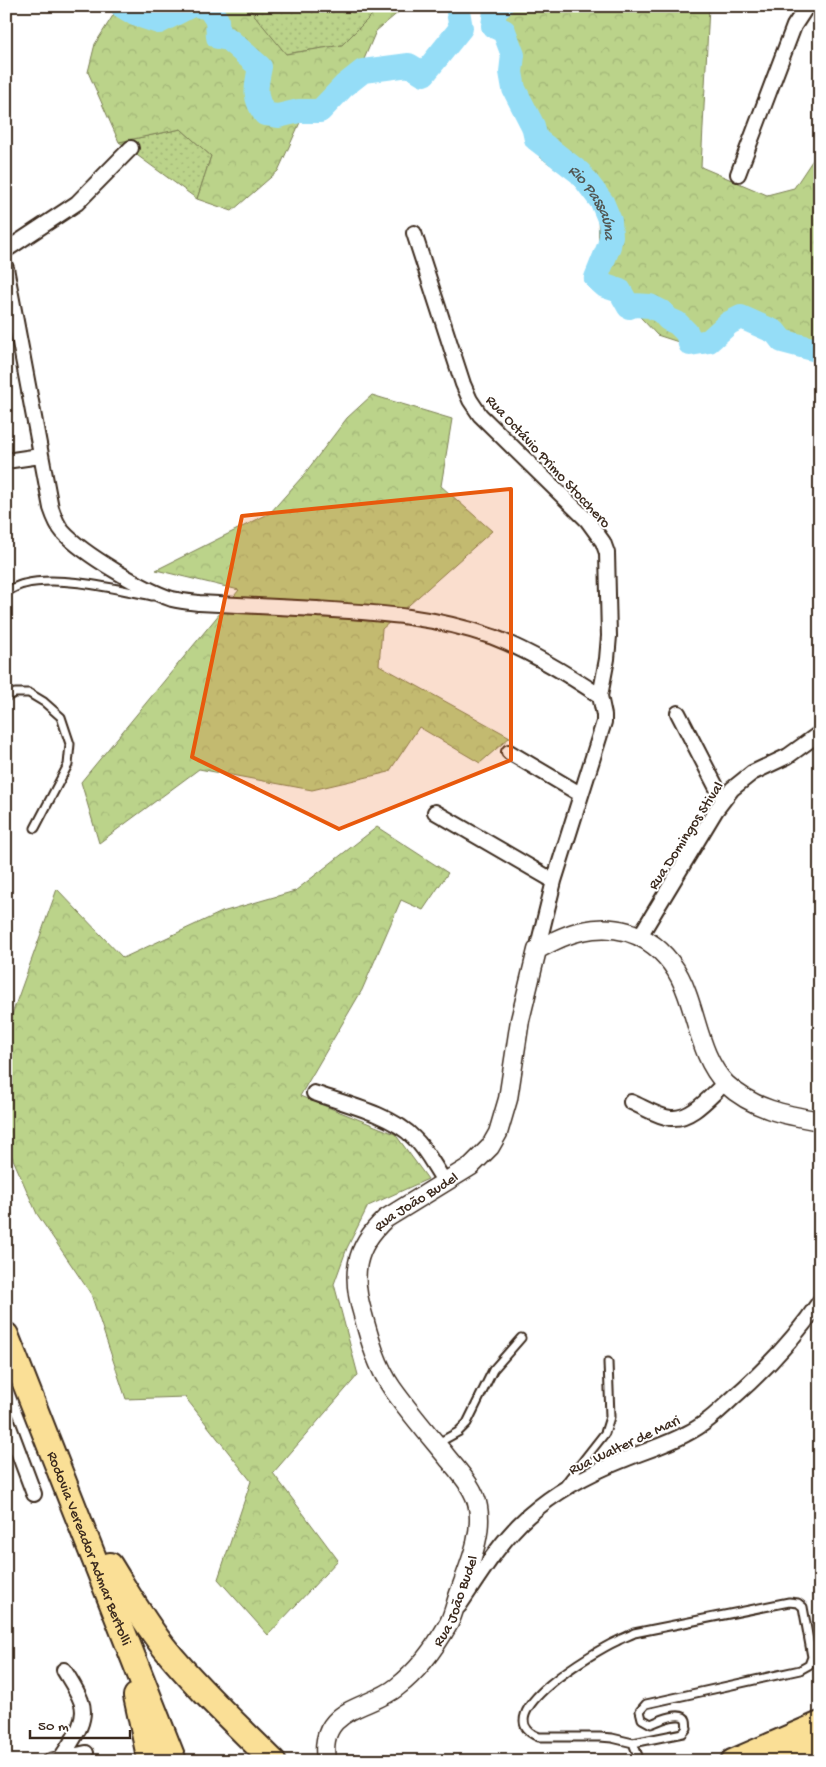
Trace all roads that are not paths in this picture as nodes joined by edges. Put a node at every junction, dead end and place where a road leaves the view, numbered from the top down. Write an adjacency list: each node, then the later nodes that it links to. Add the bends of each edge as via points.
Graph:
1 (807, 6): 3 (street, via 794,26)
2 (131, 148): 5 (street, via 77,202)
3 (738, 174)
4 (414, 233): 11 (street, Rua Octávio Primo Stocchero, via 470,400 480,415 587,520 603,542 607,553 609,636)
5 (6, 250)
6 (6, 268): 7 (street)
7 (40, 456): 8 (street); 10 (street, via 51,508 64,532 82,548 129,578)
8 (6, 460)
9 (6, 592): 10 (lane, via 23,584 46,581 88,584)
10 (172, 599): 11 (street, via 417,617 461,627 514,646 545,661)
11 (600, 696): 16 (street, Rua Octávio Primo Stocchero, via 604,722)
12 (6, 697): 19 (lane, via 29,693 44,702 60,717 70,744 68,764)
13 (678, 713): 17 (street)
14 (820, 733): 17 (street, Rua Domingos Stival, via 788,756 742,780)
15 (509, 752): 16 (street)
16 (580, 794): 20 (street, Rua Octávio Primo Stocchero)
17 (723, 800): 21 (street, Rua Domingos Stival)
18 (435, 812): 20 (street)
19 (36, 828)
20 (554, 881): 22 (street, Rua Octávio Primo Stocchero)
21 (640, 936): 22 (street, via 626,931 584,930); 23 (street, via 667,956 679,973 706,1052)
22 (537, 950): 27 (street, Rua João Budel, via 520,1020 508,1099 498,1133 480,1159)
23 (725, 1083): 25 (street, via 693,1111 679,1117 663,1116); 26 (street, via 756,1105)
24 (314, 1092): 27 (street, via 384,1118 406,1130 416,1139)
25 (631, 1102)
26 (820, 1121)
27 (445, 1182): 33 (street, Rua João Budel, via 375,1228 357,1263 355,1281 372,1346 384,1374)
28 (820, 1301): 35 (street, Rua Walter de Mari, via 794,1338 775,1358 701,1426 600,1470)
29 (6, 1335): 36 (highway, Rodovia Vereador Admar Bertolli)
30 (521, 1338): 33 (lane, via 493,1370 467,1423)
31 (608, 1362): 35 (lane, via 610,1417 605,1433)
32 (6, 1419): 34 (street)
33 (436, 1444): 38 (street, Rua João Budel, via 468,1484 478,1506 479,1517 476,1544)
34 (34, 1494)
35 (558, 1494): 38 (street, Rua Walter de Mari, via 529,1515 504,1542)
36 (71, 1499): 37 (highway, Rodovia Vereador Admar Bertolli); 47 (highway, via 136,1609 161,1644)
37 (116, 1609): 45 (highway); 46 (highway, Rodovia Vereador Admar Bertolli)
38 (450, 1622): 48 (street, Rua João Budel, via 407,1679 385,1695 336,1721 326,1737)
39 (64, 1670): 44 (street, via 82,1701 84,1711 76,1734)
40 (820, 1723): 50 (main road)
41 (820, 1741): 51 (main road)
42 (632, 1743): 42 (lane, via 683,1733 687,1728 684,1716 678,1715 650,1724 642,1719 640,1711 646,1704 800,1670 808,1665 812,1658 803,1607 788,1602 634,1633 560,1676 530,1704 524,1715 524,1724 530,1734 539,1737 600,1737); 49 (lane)
43 (86, 1754): 44 (street)
44 (55, 1759)
45 (150, 1761)
46 (174, 1761)
47 (273, 1761)
48 (326, 1761)
49 (640, 1761)
50 (732, 1761)
51 (774, 1761)

